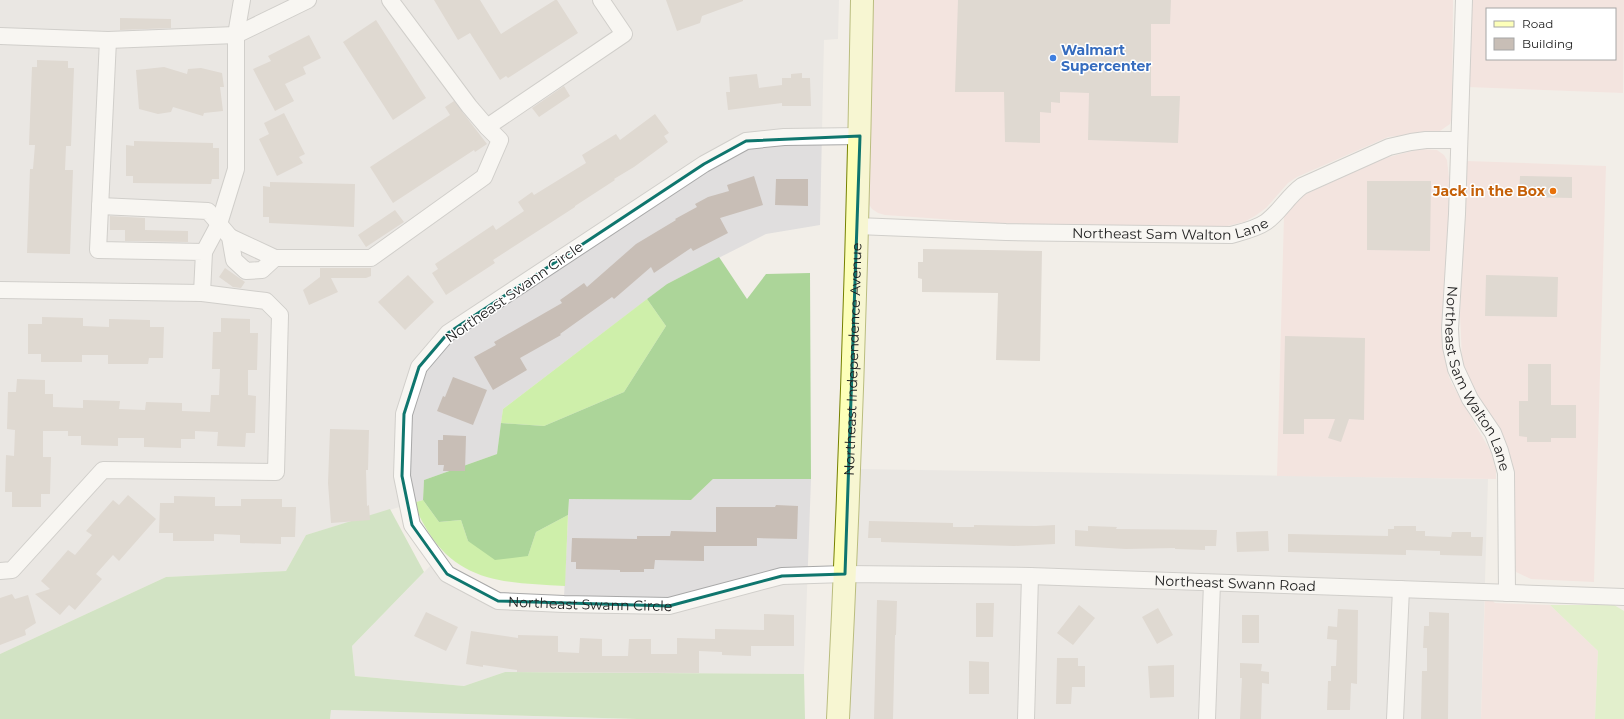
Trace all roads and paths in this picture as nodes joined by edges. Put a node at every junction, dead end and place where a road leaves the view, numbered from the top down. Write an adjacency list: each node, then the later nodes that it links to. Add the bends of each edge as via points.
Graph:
1 (242, 0): 7 (street)
2 (308, 0): 7 (street)
3 (390, 0): 10 (street)
4 (601, 0): 10 (street, via 624,34)
5 (862, 0): 11 (street, Northeast Independence Avenue)
6 (1464, 0): 12 (street, Northeast Sam Walton Lane)
7 (236, 35): 9 (street); 14 (street, via 236,169)
8 (0, 36): 9 (street)
9 (108, 40): 13 (street)
10 (487, 127): 18 (street, via 500,140 484,177 371,258)
11 (860, 136): 15 (street, Northeast Independence Avenue); 22 (street, Northeast Swann Circle, via 784,137 746,141 704,164 448,333 419,367 404,414 402,476 412,525 448,574 498,600 669,606 782,576)
12 (1459, 140): 15 (street, Northeast Sam Walton Lane, via 1426,140 1389,148 1302,186 1266,222 1247,231 1230,235 1006,232); 26 (street, Northeast Sam Walton Lane, via 1451,347 1456,369 1470,399 1493,433 1506,473)
13 (100, 206): 14 (street, via 208,211); 17 (street, via 98,250)
14 (219, 224): 16 (street); 17 (street)
15 (857, 226): 22 (street, Northeast Independence Avenue)
16 (230, 237): 18 (street); 18 (street, via 234,260 246,271 262,270)
17 (204, 252): 20 (street)
18 (275, 258)
19 (0, 290): 20 (street)
20 (202, 292): 21 (street, via 266,301 280,315 276,472 103,470 12,570)
21 (0, 571)
22 (845, 574): 23 (street, Northeast Swann Road); 28 (street, Northeast Independence Avenue)
23 (1030, 576): 24 (street, Northeast Swann Road); 29 (street)
24 (1212, 583): 25 (street, Northeast Swann Road); 30 (street)
25 (1401, 589): 26 (street, Northeast Swann Road); 31 (street)
26 (1507, 593): 27 (street, Northeast Swann Road)
27 (1624, 597)
28 (838, 719)
29 (1026, 719)
30 (1207, 719)
31 (1395, 719)

